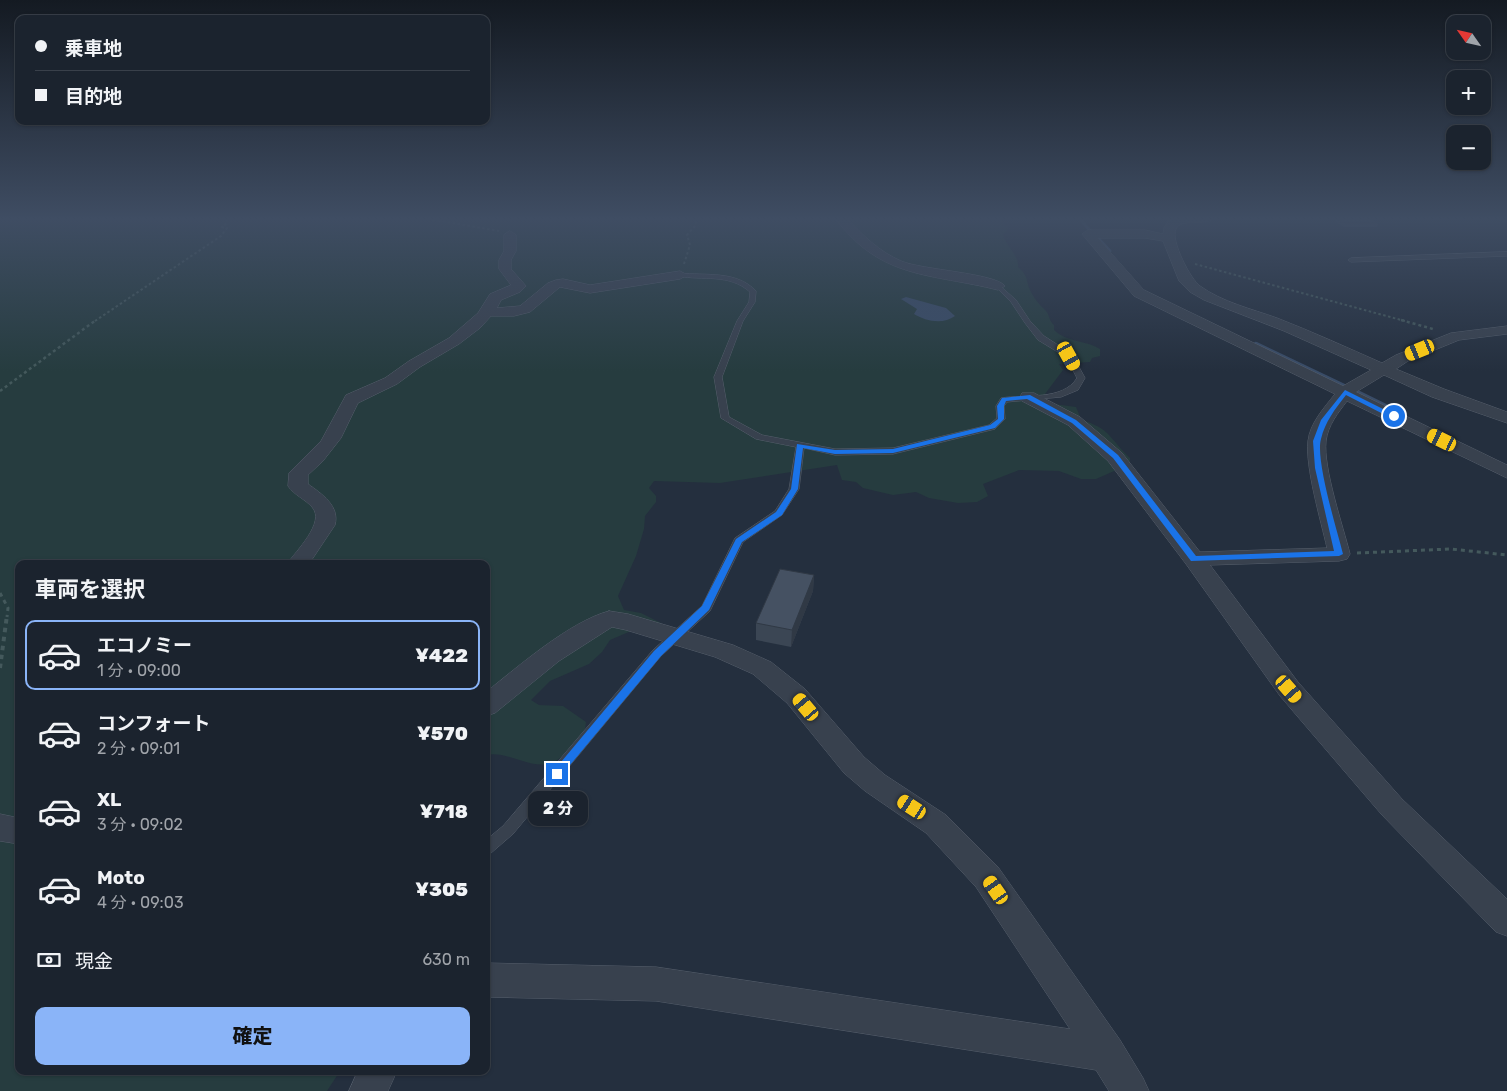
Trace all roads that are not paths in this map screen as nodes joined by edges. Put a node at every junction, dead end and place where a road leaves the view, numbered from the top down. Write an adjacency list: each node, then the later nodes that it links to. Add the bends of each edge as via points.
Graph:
1 (505, 269): 7 (street, via 519,286 495,297 492,308)
2 (926, 269): 6 (street)
3 (1118, 269): 10 (street, via 1139,293)
4 (1181, 269): 9 (street, via 1186,281 1208,297)
5 (680, 275): 7 (street, via 590,289 557,284 529,308); 13 (lane, via 739,281 752,292 752,302 740,321 718,377 725,418 759,437)
6 (998, 286): 11 (lane, via 1014,301 1041,338 1069,356 1081,378 1075,388 1058,394)
7 (487, 312): 16 (street, via 445,347 390,381 352,399 328,445 299,473 298,486 320,505 327,521)
8 (1507, 330): 9 (street, via 1456,336)
9 (1384, 369): 10 (street); 12 (street)
10 (1345, 392): 14 (street); 15 (street, via 1324,420 1316,441 1339,554)
11 (1028, 397): 13 (lane, via 1004,400 1000,406 1001,419 992,427 893,451 835,452); 15 (street, via 1074,422 1115,457)
12 (1507, 418)
13 (800, 446): 17 (lane, via 794,489 779,514 739,540 706,608)
14 (1507, 472)
15 (1194, 559): 22 (street, via 1289,689 1392,807)
16 (301, 560)
17 (675, 636): 18 (street, via 609,619 550,655); 21 (lane, via 657,653 508,830); 24 (street, via 724,651 762,668 796,696 854,765 874,783 936,824 987,877)
18 (490, 703)
19 (0, 826): 20 (street)
20 (15, 831)
21 (490, 846)
22 (1507, 921)
23 (490, 980): 24 (street, via 656,984)
24 (1107, 1053): 27 (street)
25 (376, 1075): 26 (street)
26 (368, 1091)
27 (1130, 1091)

